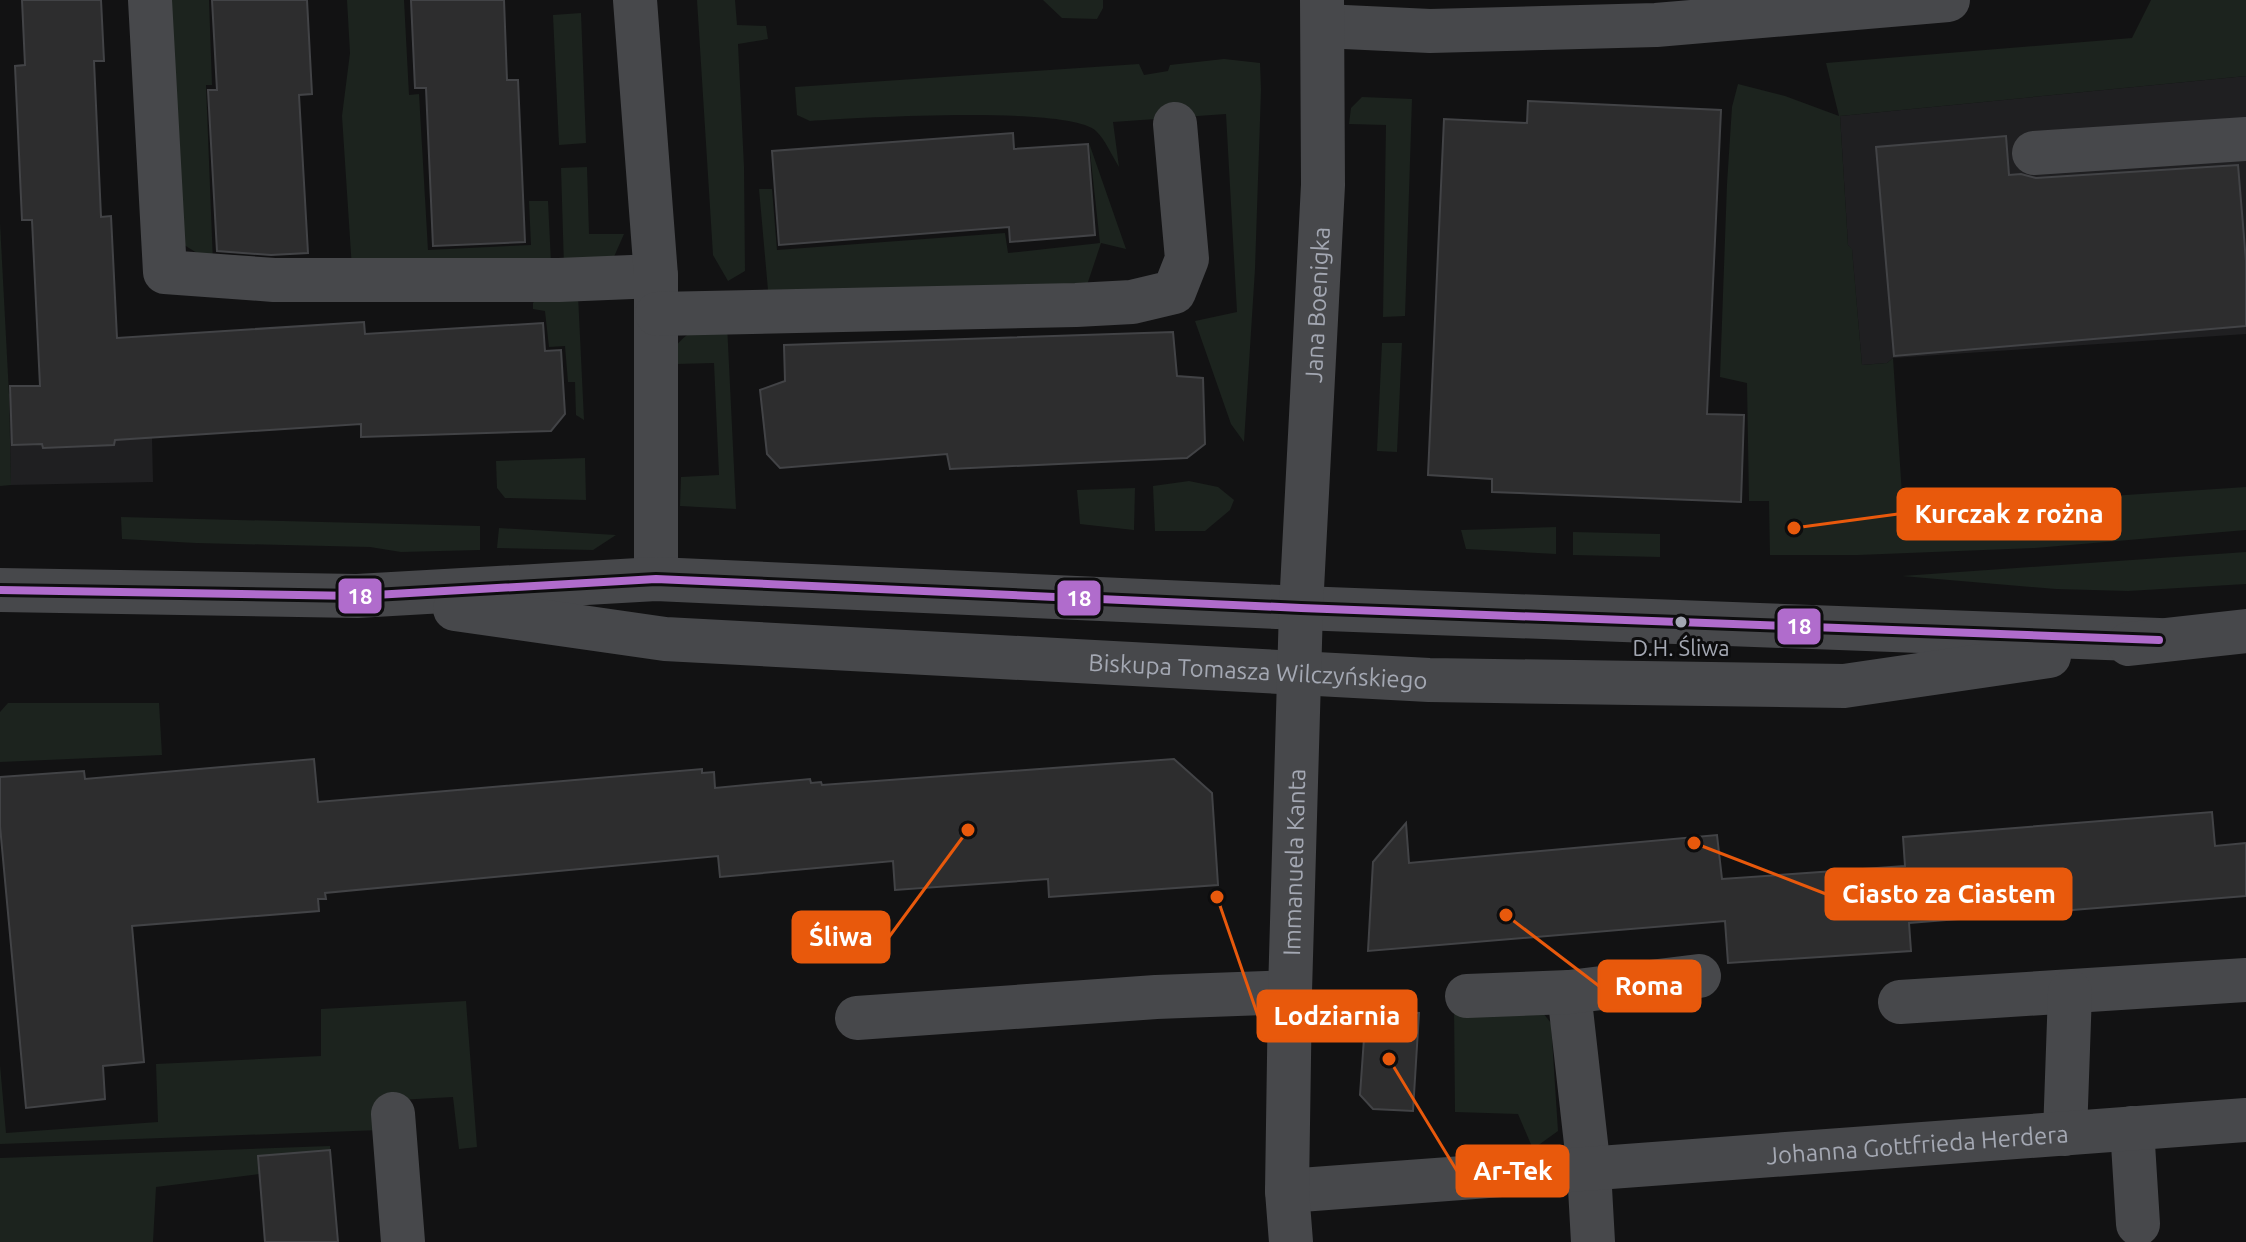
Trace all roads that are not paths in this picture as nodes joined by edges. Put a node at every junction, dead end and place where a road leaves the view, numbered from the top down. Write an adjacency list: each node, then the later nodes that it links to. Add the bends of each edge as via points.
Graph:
1 (150, 0): 8 (street, via 165,272 274,280 559,280)
2 (635, 0): 8 (street)
3 (1948, 0): 4 (street, via 1656,25 1430,31)
4 (1322, 13): 12 (street, Jana Boenigka, via 1323,185)
5 (1175, 124): 8 (street, via 1187,259 1174,292 1132,302 1076,305)
6 (2246, 139): 7 (street)
7 (2034, 153)
8 (656, 295): 9 (street)
9 (656, 579): 11 (street, Biskupa Tomasza Wilczyńskiego); 12 (street, Biskupa Tomasza Wilczyńskiego)
10 (0, 590): 11 (street, Biskupa Tomasza Wilczyńskiego)
11 (357, 596): 15 (street, Biskupa Tomasza Wilczyńskiego, via 665,639)
12 (1301, 608): 14 (street, Biskupa Tomasza Wilczyńskiego); 15 (street, Jana Boenigka)
13 (2246, 631): 14 (street, Biskupa Tomasza Wilczyńskiego)
14 (2159, 640): 15 (street, Biskupa Tomasza Wilczyńskiego, via 1844,686)
15 (1299, 673): 18 (street, Immanuela Kanta)
16 (1699, 976): 19 (street)
17 (2246, 980): 20 (street)
18 (1290, 992): 23 (street); 29 (street, Immanuela Kanta)
19 (1569, 992): 21 (street); 28 (street)
20 (2070, 992): 22 (street); 27 (street)
21 (1467, 996)
22 (1900, 1002)
23 (857, 1018)
24 (393, 1114): 31 (street)
25 (2246, 1120): 26 (street, Johanna Gottfrieda Herdera)
26 (2132, 1128): 27 (street, Johanna Gottfrieda Herdera); 30 (street)
27 (2065, 1134): 28 (street, Johanna Gottfrieda Herdera)
28 (1589, 1170): 29 (street, Johanna Gottfrieda Herdera); 33 (street)
29 (1287, 1191): 32 (street, Immanuela Kanta)
30 (2138, 1224)
31 (403, 1242)
32 (1291, 1242)
33 (1593, 1242)

